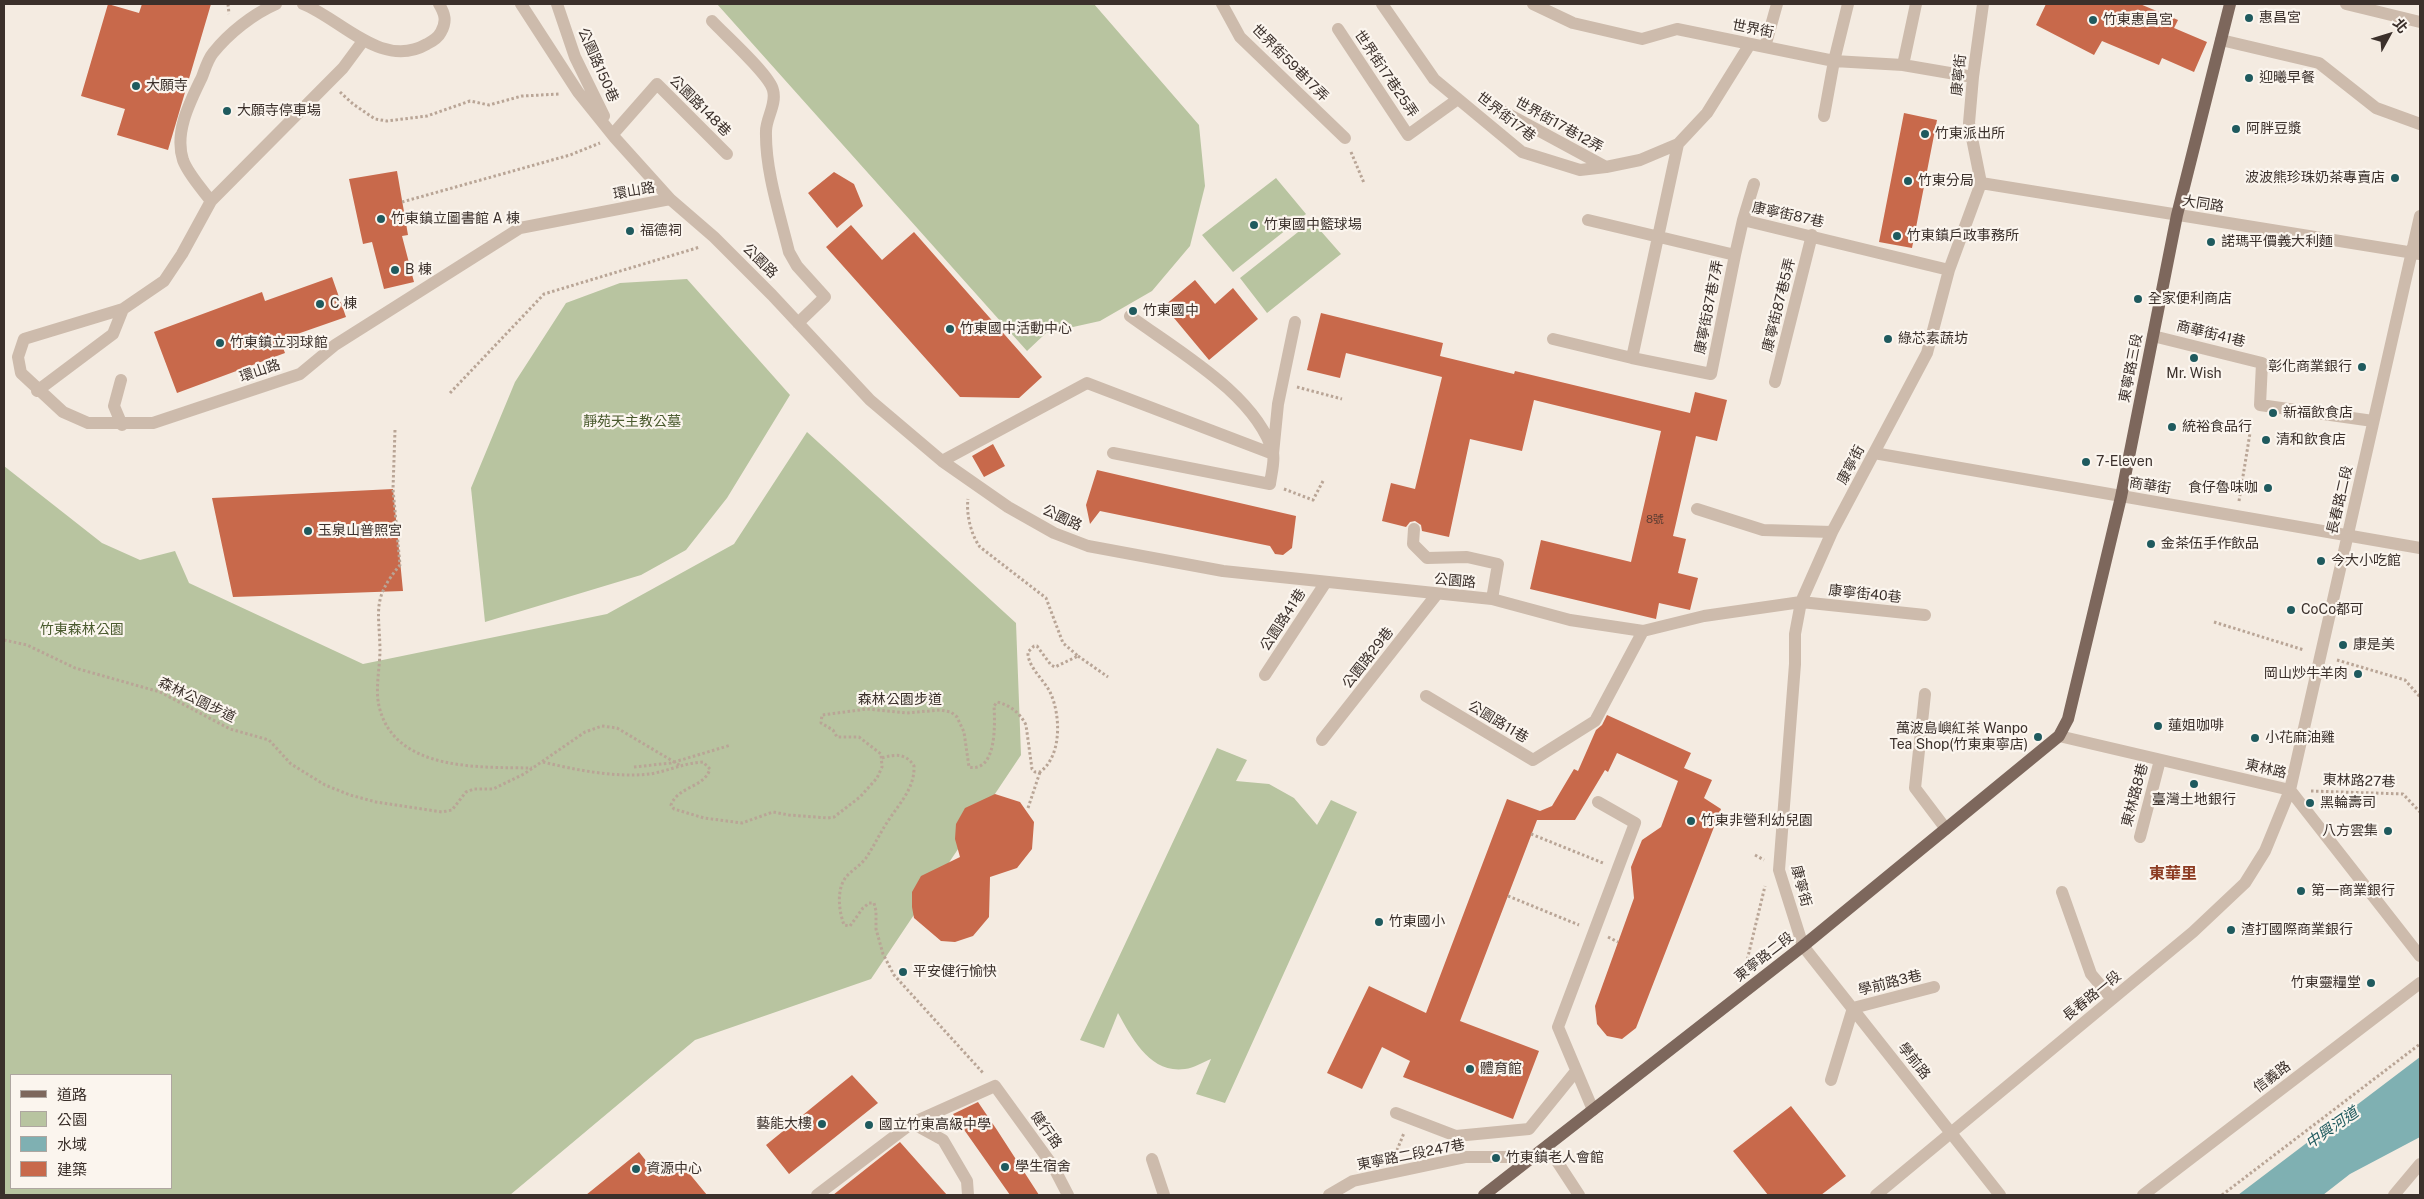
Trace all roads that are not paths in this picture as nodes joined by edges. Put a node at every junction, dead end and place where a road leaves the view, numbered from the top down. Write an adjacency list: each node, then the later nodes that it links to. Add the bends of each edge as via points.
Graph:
1 (276, 4): 37 (street, via 246,23 211,55 188,108 180,148 183,162)
2 (303, 4): 20 (street, via 323,14)
3 (439, 4): 20 (street, via 445,24 440,35 420,48 404,50)
4 (521, 4): 29 (street, 公園路, via 578,92)
5 (557, 4): 29 (street, 公園路150巷, via 574,56)
6 (1222, 4): 30 (street, 世界街59巷17弄, via 1240,37)
7 (1382, 4): 25 (street, 世界街17巷, via 1434,79)
8 (1533, 4): 19 (street, 世界街, via 1573,22 1642,38 1677,29)
9 (1777, 4): 21 (street)
10 (1848, 4): 22 (street)
11 (1916, 4): 23 (street)
12 (1983, 4): 24 (street, 康寧街)
13 (2230, 4): 18 (main road, 東寧路三段)
14 (2346, 4): 16 (street)
15 (712, 21): 50 (street, via 765,77 773,90 773,104 765,130 767,157 789,252 825,297)
16 (2420, 22)
17 (1338, 29): 25 (street, 世界街17巷25弄, via 1408,135)
18 (2221, 40): 28 (street, via 2319,63 2376,108); 38 (main road, 東寧路三段)
19 (1750, 44): 21 (street, 世界街); 31 (street, 世界街17巷, via 1707,113)
20 (360, 45): 37 (street, 環山路, via 329,82)
21 (1765, 47): 22 (street, 世界街)
22 (1834, 61): 23 (street, 世界街); 27 (street)
23 (1903, 65): 24 (street, 世界街)
24 (1973, 77): 34 (street, 康寧街, via 1969,123)
25 (1458, 99): 33 (street, 世界街17巷, via 1522,152 1580,170)
26 (1497, 108): 33 (street, 世界街17巷12弄)
27 (1824, 116)
28 (2420, 124)
29 (614, 136): 32 (street, 公園路148巷, via 656,84); 36 (street, 公園路)
30 (1345, 138)
31 (1678, 144): 33 (street, 世界街17巷, via 1640,160); 43 (street)
32 (727, 154)
33 (1606, 168)
34 (1981, 183): 38 (street, 大同路); 46 (street, 康寧街)
35 (1754, 184): 41 (street)
36 (670, 199): 50 (street, 公園路, via 719,242); 58 (street, 環山路, via 520,228 334,345 300,374 153,423)
37 (211, 201): 47 (street, 環山路, via 164,281)
38 (2176, 215): 44 (street, 大同路); 51 (main road, 東寧路三段)
39 (2420, 216): 44 (street, 長春路二段)
40 (1588, 220): 43 (street)
41 (1743, 220): 42 (street, 康寧街87巷); 45 (street, 康寧街87巷)
42 (1812, 235): 46 (street, 康寧街87巷); 55 (street, 康寧街87巷5弄)
43 (1660, 236): 45 (street); 53 (street)
44 (2416, 253): 57 (street, 長春路二段)
45 (1735, 255): 53 (street, 康寧街87巷7弄, via 1711,374)
46 (1949, 270): 60 (street, 康寧街, via 1926,353)
47 (123, 309): 56 (street, via 113,334); 56 (street, 環山路, via 24,340 18,357 21,373)
48 (1130, 316): 61 (street, via 1219,382 1257,419)
49 (1295, 322): 61 (street, via 1278,404)
50 (798, 323): 62 (street, 公園路, via 870,400)
51 (2153, 336): 57 (street, 商華街41巷, via 2262,362 2260,405); 63 (main road, 東寧路三段)
52 (1553, 339): 53 (street)
53 (1632, 358)
54 (121, 380): 58 (street, via 114,406)
55 (1776, 382)
56 (37, 391): 58 (street, 環山路, via 62,412 88,423)
57 (2373, 421): 67 (street, 長春路二段)
58 (122, 425)
59 (1113, 453): 61 (street, via 1270,484)
60 (1874, 453): 63 (street, 商華街); 66 (street, 康寧街)
61 (1273, 454): 62 (street, via 1087,383)
62 (942, 461): 69 (street, 公園路, via 1008,507 1054,533 1088,546 1223,571)
63 (2121, 497): 67 (street, 商華街); 78 (main road, 東寧路三段, via 2068,718)
64 (1698, 509): 66 (street, via 1763,530)
65 (1414, 529): 71 (street, via 1413,544 1427,558 1467,557 1498,564)
66 (1832, 532): 72 (street, 康寧街)
67 (2348, 534): 68 (street, 商華街); 81 (street, 長春路二段)
68 (2420, 548)
69 (1326, 582): 70 (street, 公園路); 75 (street, 公園路41巷)
70 (1437, 594): 71 (street, 公園路); 79 (street, 公園路29巷)
71 (1492, 599): 74 (street, 公園路, via 1570,620)
72 (1801, 602): 73 (street, 康寧街40巷); 74 (street, 公園路, via 1704,616); 86 (street, 康寧街, via 1795,634 1779,870)
73 (1925, 615)
74 (1643, 631): 77 (street, 公園路11巷, via 1595,721 1533,760)
75 (1265, 675)
76 (1925, 694): 83 (street, via 1916,788)
77 (1426, 696)
78 (2059, 736): 80 (street, 東林路); 83 (main road, 東寧路二段)
79 (1322, 740)
80 (2160, 760): 81 (street, 東林路); 84 (street, 東林路8巷)
81 (2290, 790): 87 (street, 東林路); 90 (street, 長春路一段, via 2266,851 2245,883 2193,932)
82 (1598, 802): 92 (street, via 1635,823 1558,1027)
83 (1946, 829): 86 (main road, 東寧路二段)
84 (2140, 838)
85 (2062, 892): 90 (street, via 2090,974)
86 (1804, 946): 91 (street, 學前路); 94 (main road, 東寧路二段)
87 (2420, 956)
88 (2420, 983): 111 (street, 信義路)
89 (1934, 987): 91 (street, 學前路3巷)
90 (2112, 999): 97 (street, 長春路一段)
91 (1853, 1008): 93 (street); 97 (street, 學前路)
92 (1576, 1070): 94 (street); 95 (street, via 1529,1129 1456,1136)
93 (1831, 1080)
94 (1593, 1110): 98 (main road, 東寧路二段)
95 (1396, 1113)
96 (912, 1123): 102 (street); 103 (street, via 943,1140 967,1181); 104 (street, 健行路, via 995,1086 1053,1166)
97 (1952, 1132): 109 (street, 長春路一段); 110 (street, 學前路)
98 (1547, 1146): 99 (main road, 東寧路二段); 108 (street)
99 (1532, 1157): 106 (street, 東寧路二段247巷, via 1466,1157 1353,1181); 107 (main road, 東寧路二段)
100 (1152, 1159): 105 (street)
101 (2420, 1164): 112 (street)
102 (817, 1195)
103 (968, 1195)
104 (1068, 1195)
105 (1164, 1195)
106 (1329, 1195)
107 (1484, 1195)
108 (1579, 1195)
109 (1876, 1195)
110 (2000, 1195)
111 (2143, 1195)
112 (2394, 1195)

